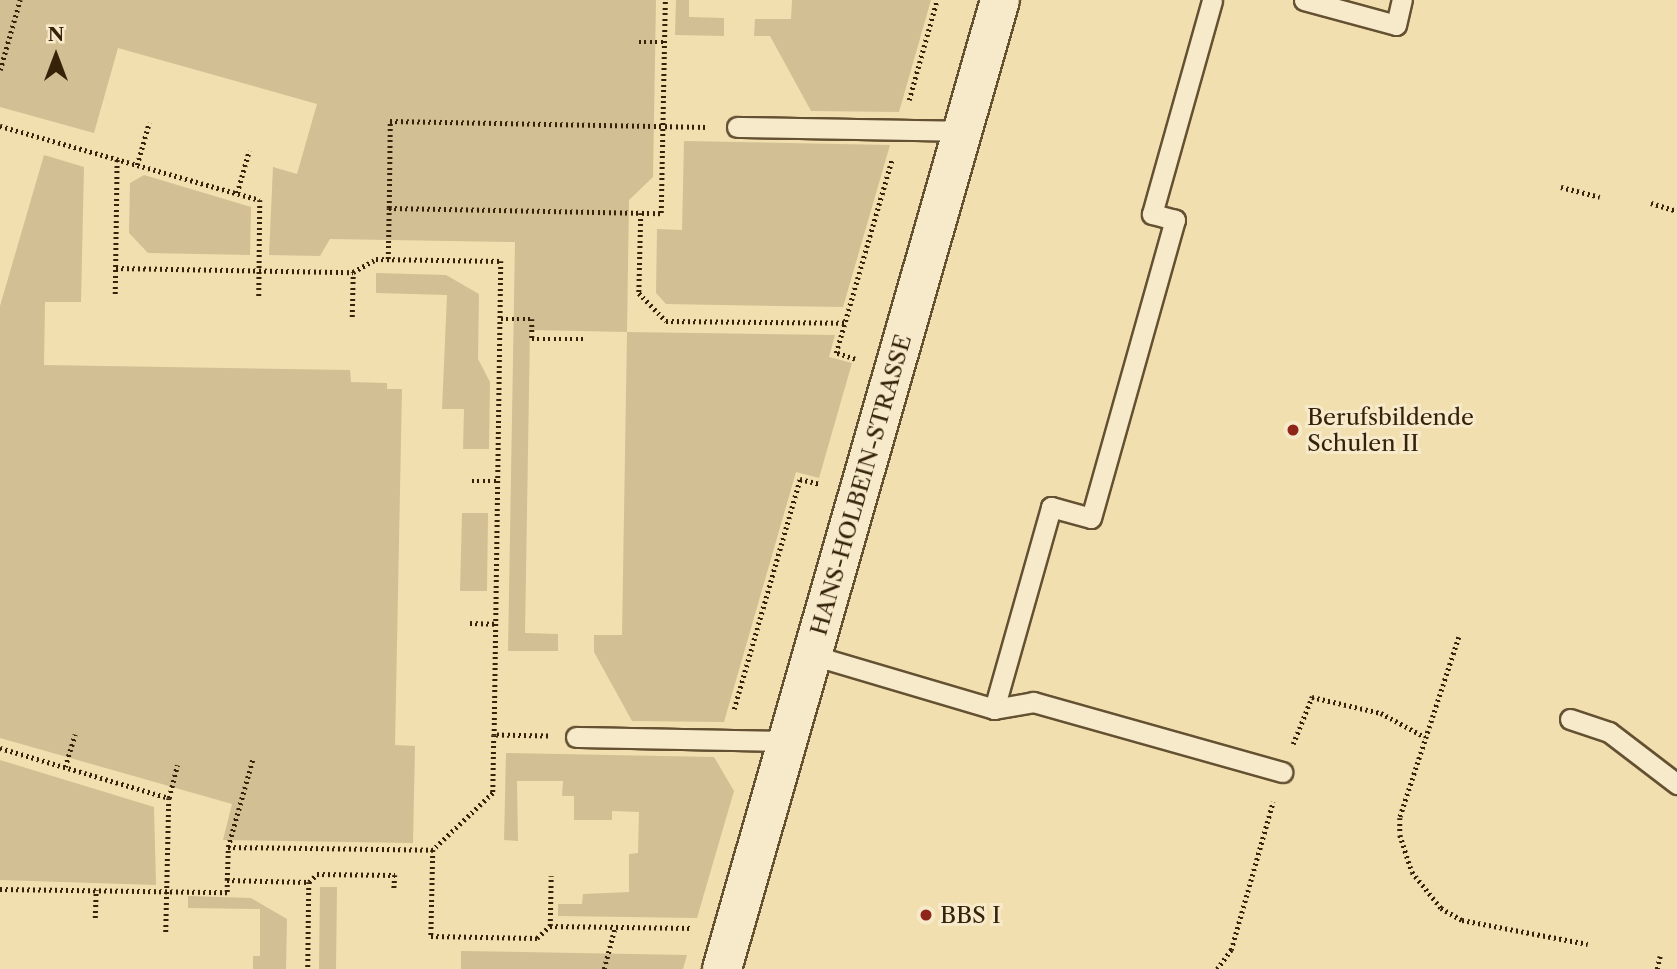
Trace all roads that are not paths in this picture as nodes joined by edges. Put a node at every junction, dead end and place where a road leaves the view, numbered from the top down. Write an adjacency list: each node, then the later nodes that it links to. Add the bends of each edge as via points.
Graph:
1 (1000, 0): 6 (street, HANS-HOLBEIN-STRASSE)
2 (1212, 0): 8 (lane, via 1152,214 1175,220 1091,518 1051,507)
3 (1304, 0): 4 (lane, via 1396,25)
4 (1402, 0)
5 (737, 127): 6 (lane)
6 (962, 131): 7 (street, HANS-HOLBEIN-STRASSE)
7 (813, 655): 8 (lane); 11 (street, HANS-HOLBEIN-STRASSE)
8 (994, 709): 12 (lane, via 1033,702)
9 (1570, 719): 13 (lane, via 1609,732)
10 (576, 737): 11 (lane)
11 (788, 741): 14 (street, HANS-HOLBEIN-STRASSE)
12 (1282, 772)
13 (1677, 783)
14 (722, 969)

